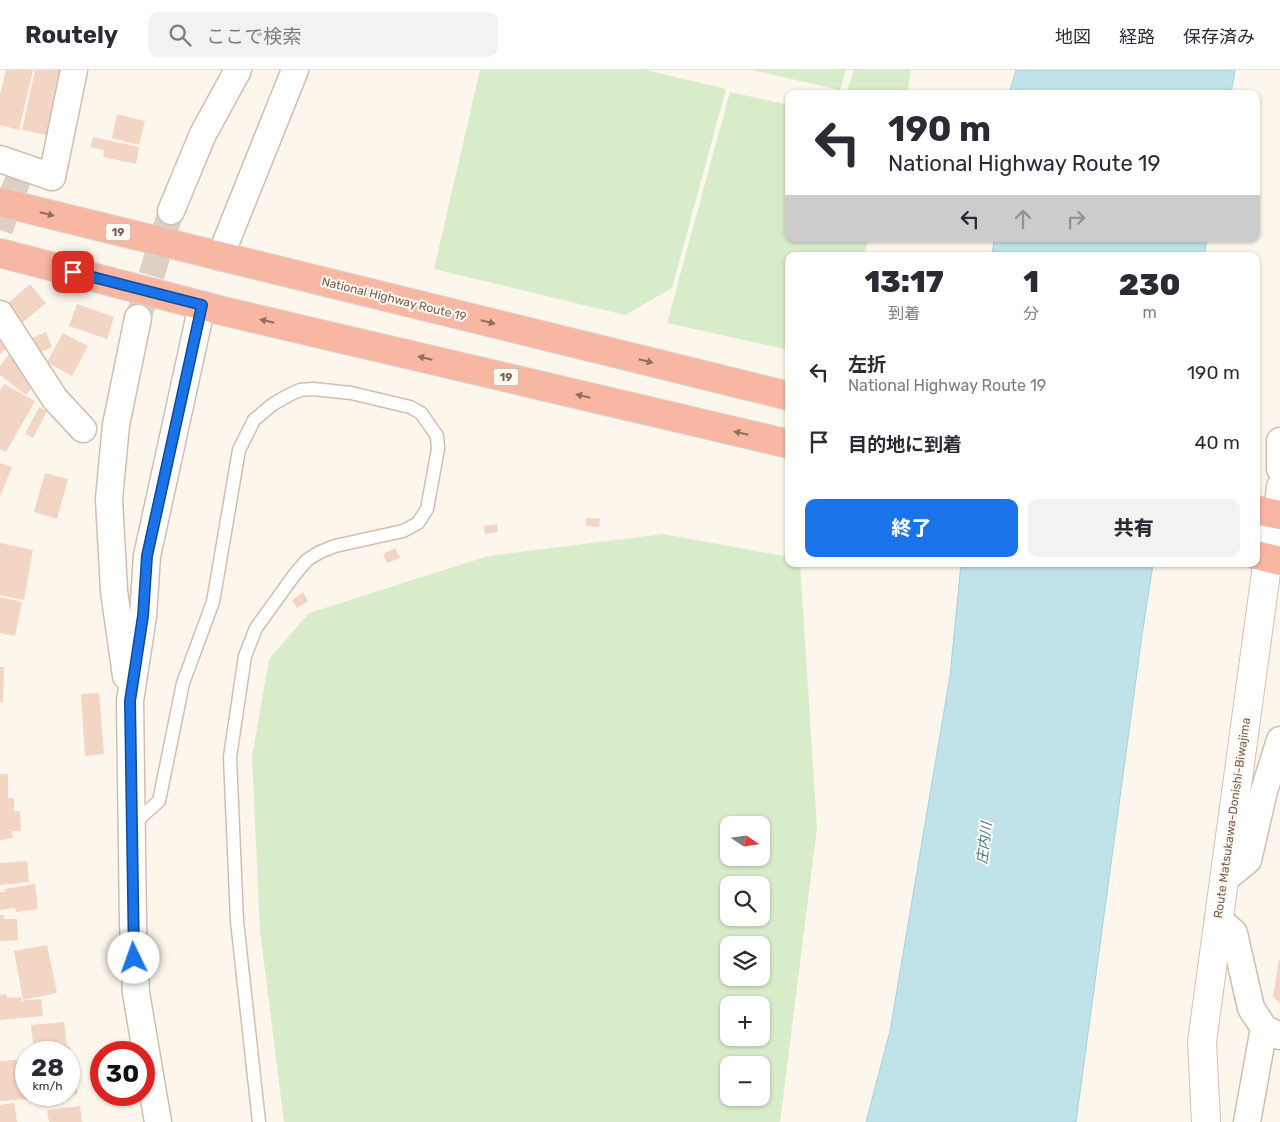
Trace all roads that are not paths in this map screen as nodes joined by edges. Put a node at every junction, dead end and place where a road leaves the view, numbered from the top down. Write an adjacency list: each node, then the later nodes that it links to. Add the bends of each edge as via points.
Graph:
1 (74, 70): 4 (street, via 52,177)
2 (238, 70): 6 (street, via 203,134)
3 (295, 70): 8 (street)
4 (14, 167)
5 (0, 202): 8 (highway, National Highway Route 19 / 19, one-way to 8)
6 (171, 211)
7 (0, 253): 9 (highway, 19)
8 (229, 259): 12 (highway, National Highway Route 19 / 19, one-way to 12)
9 (212, 308): 15 (highway, 19, one-way to 9); 20 (street, via 147,556 143,616)
10 (0, 314): 13 (street, via 55,399)
11 (138, 318): 20 (street, via 116,425 108,499 114,591)
12 (785, 395)
13 (83, 429)
14 (1280, 441): 16 (street)
15 (785, 443)
16 (1280, 469)
17 (1280, 487): 18 (street)
18 (1269, 513): 19 (main road, Route Matsukawa-Donishi-Biwajima)
19 (1268, 558): 23 (main road, Route Matsukawa-Donishi-Biwajima)
20 (130, 701): 22 (street)
21 (1280, 740): 23 (street, via 1248,860)
22 (132, 826): 26 (street, via 136,993); 27 (lane, via 159,801 183,683 213,602 239,450 254,420 289,394 313,389 351,393 410,407 421,413 437,436 438,449 427,509 418,523 403,531 335,546 307,560 256,628 245,656 230,757 237,921)
23 (1224, 879): 24 (main road, Route Matsukawa-Donishi-Biwajima)
24 (1218, 919): 25 (street, via 1234,933 1251,1008); 28 (main road, Route Matsukawa-Donishi-Biwajima, via 1202,1042)
25 (1272, 1032): 29 (street)
26 (158, 1122)
27 (259, 1122)
28 (1206, 1122)
29 (1247, 1122)

